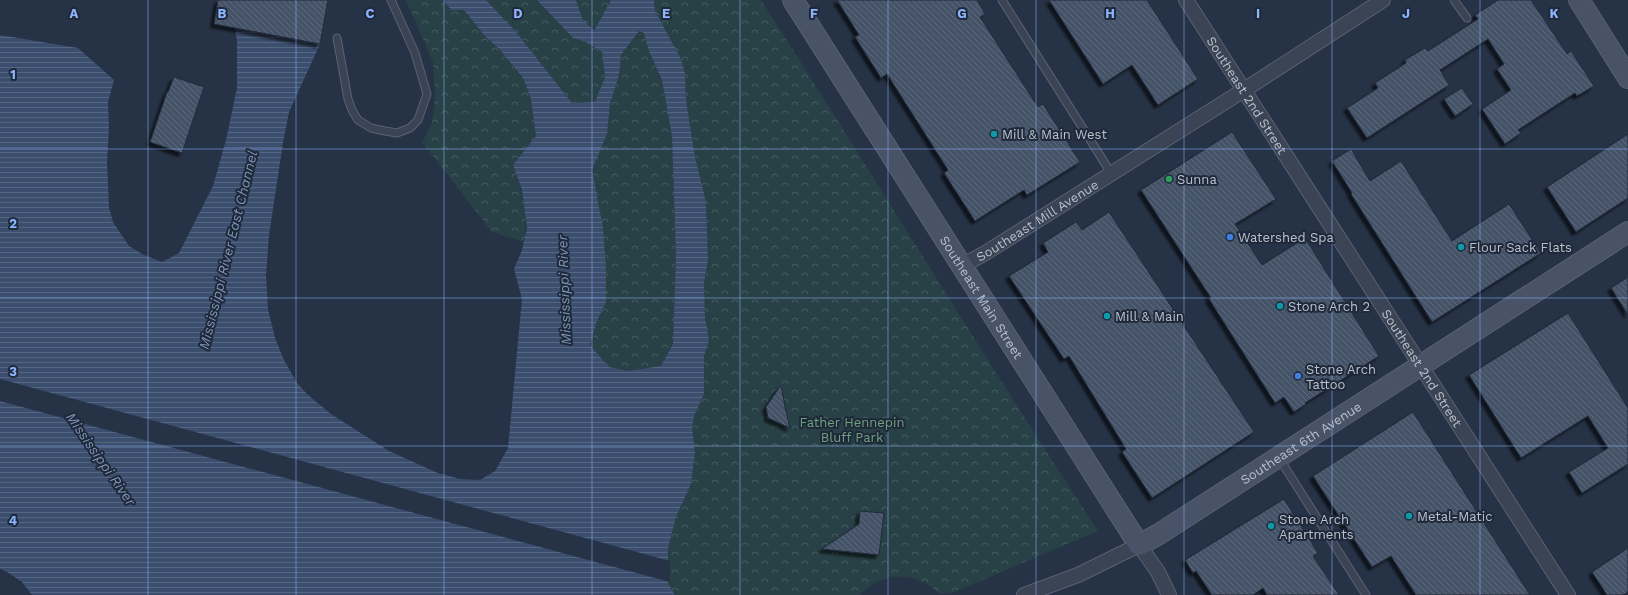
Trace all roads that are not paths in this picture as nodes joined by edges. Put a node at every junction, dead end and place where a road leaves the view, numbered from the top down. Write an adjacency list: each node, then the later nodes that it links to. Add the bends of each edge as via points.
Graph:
1 (391, 0): 9 (lane, via 415,53 427,94 418,120 410,128 397,133 370,128 358,120 348,99)
2 (793, 0): 14 (street, Southeast Main Street)
3 (1002, 0): 12 (lane)
4 (1186, 0): 11 (street, Southeast 2nd Street)
5 (1382, 0): 11 (street, Southeast Mill Avenue)
6 (1454, 0): 8 (lane)
7 (1579, 0): 10 (street)
8 (1467, 18)
9 (337, 38)
10 (1628, 78)
11 (1244, 90): 12 (street, Southeast Mill Avenue); 15 (street, Southeast 2nd Street)
12 (1111, 173): 14 (street, Southeast Mill Avenue)
13 (1628, 232): 15 (street, Southeast 6th Avenue)
14 (962, 266): 17 (street, Southeast Main Street)
15 (1420, 366): 16 (street, Southeast 6th Avenue); 21 (street, Southeast 2nd Street)
16 (1278, 457): 17 (street, Southeast 6th Avenue); 20 (lane)
17 (1139, 545): 18 (street, Southeast 6th Avenue, via 1078,575); 19 (street, Southeast Main Street, via 1154,565)
18 (1024, 595)
19 (1169, 595)
20 (1366, 595)
21 (1568, 595)

